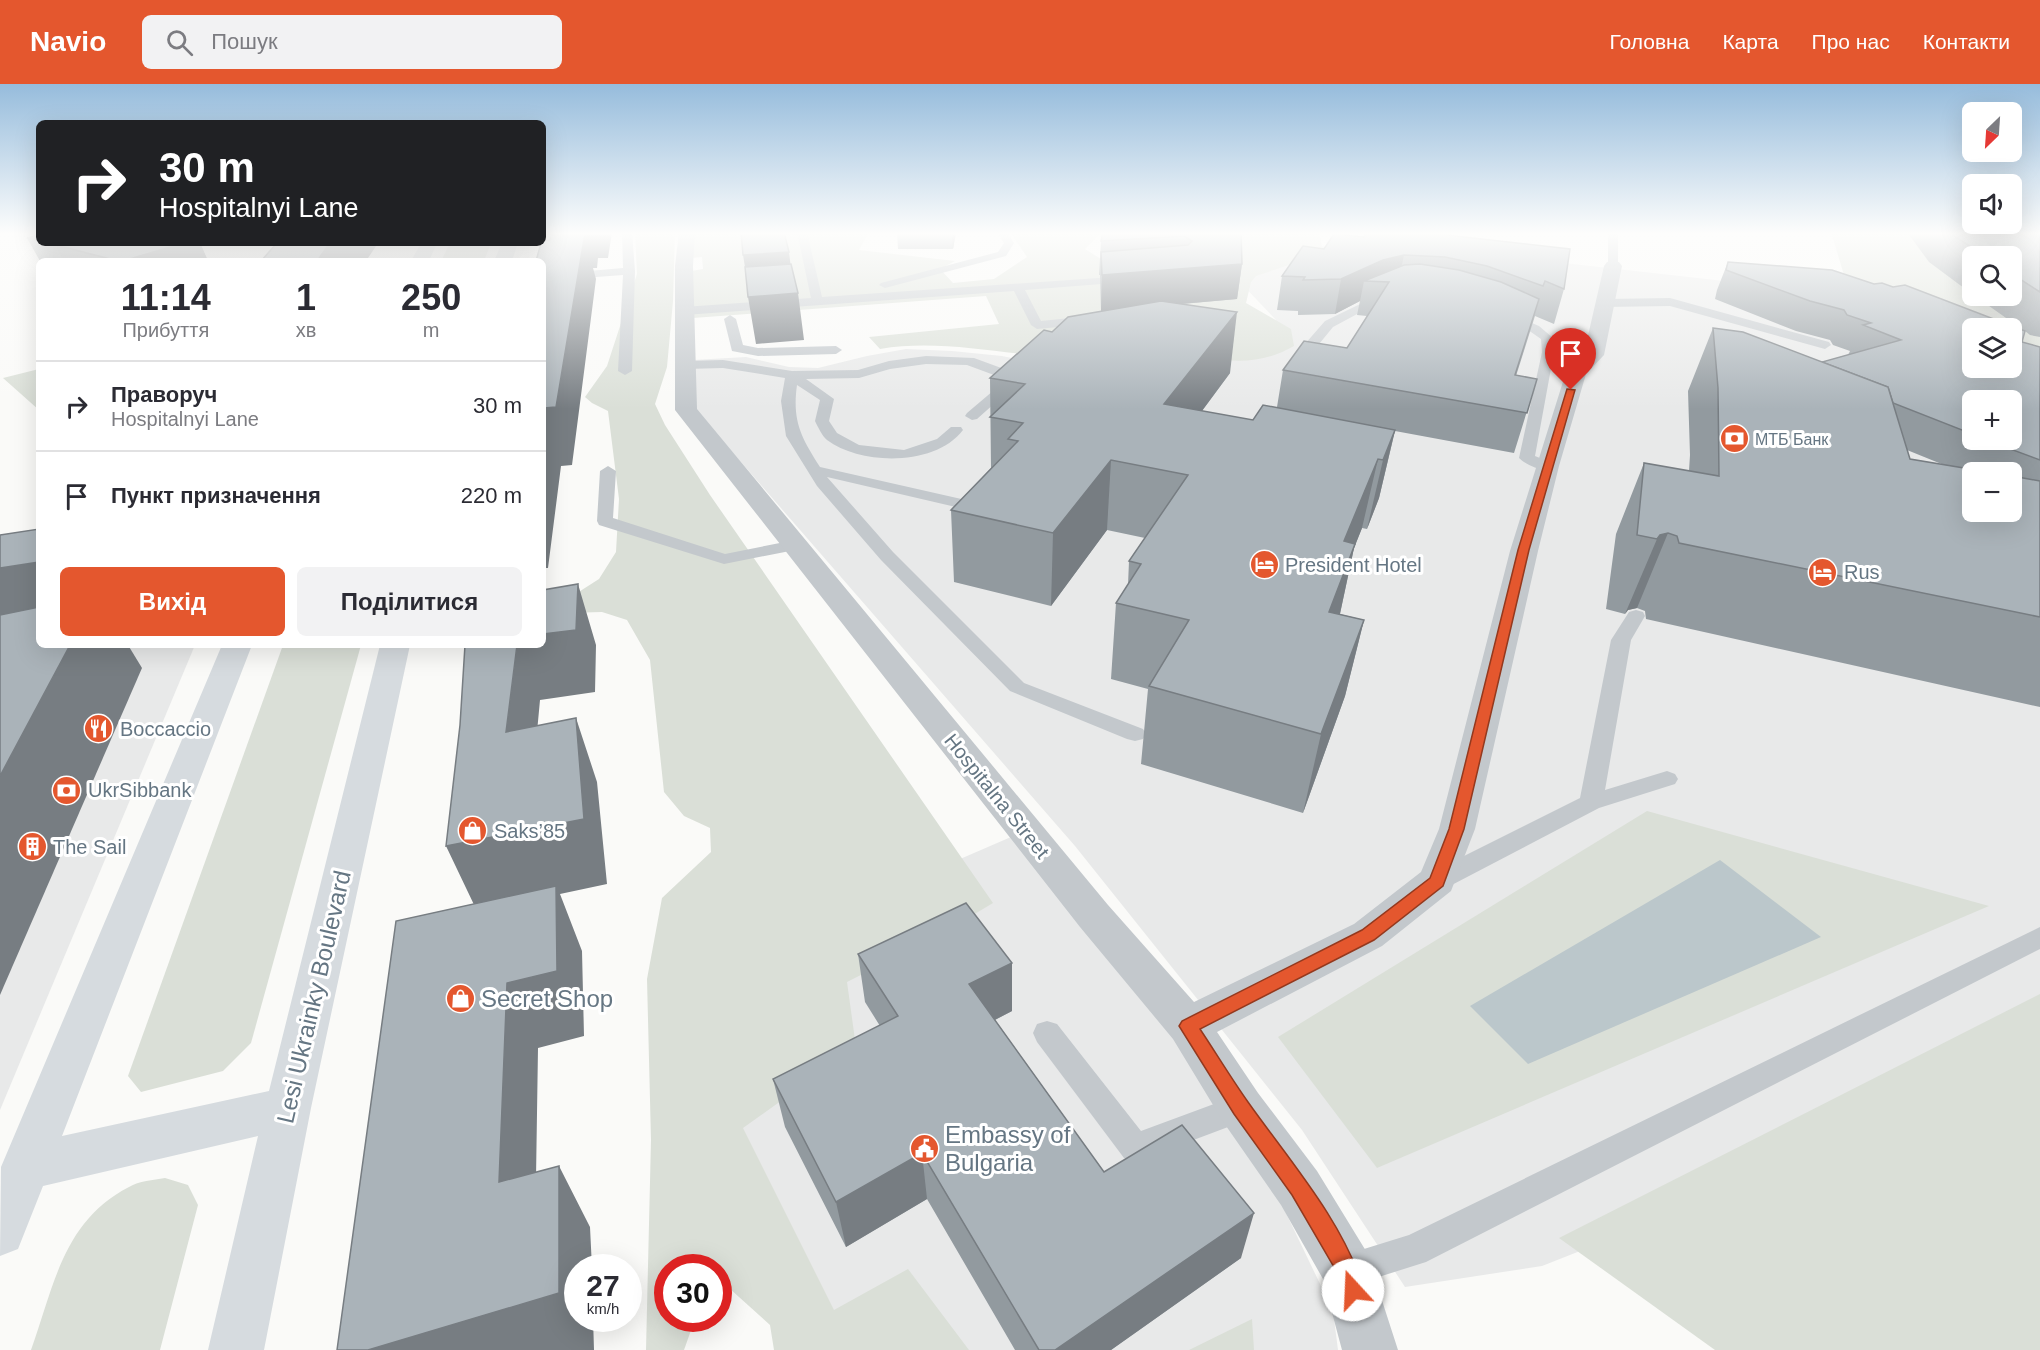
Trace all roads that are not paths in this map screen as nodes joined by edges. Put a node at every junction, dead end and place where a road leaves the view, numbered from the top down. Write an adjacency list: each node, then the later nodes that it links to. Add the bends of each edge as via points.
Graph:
1 (628, 291): 23 (lane)
2 (684, 291): 15 (street, Hospitalna Street)
3 (815, 291): 10 (lane)
4 (856, 291): 10 (lane)
5 (944, 291): 10 (lane)
6 (1020, 291): 18 (lane, via 1037,325)
7 (1608, 291): 13 (street)
8 (1673, 291): 12 (lane)
9 (1397, 293): 22 (lane, via 1329,324)
10 (817, 300): 14 (lane)
11 (978, 300): 17 (lane)
12 (1670, 302): 13 (lane); 19 (lane)
13 (1605, 303): 27 (street, via 1594,355 1576,372)
14 (720, 308): 15 (lane); 17 (lane)
15 (684, 311): 21 (street, Hospitalna Street)
16 (1494, 311): 27 (lane, via 1547,338 1548,352 1527,458)
17 (730, 319): 20 (lane, via 737,348)
18 (1109, 319)
19 (1825, 345)
20 (836, 350)
21 (685, 365): 24 (lane, via 723,364); 31 (street, Hospitalna Street, via 686,410)
22 (1292, 369)
23 (625, 371)
24 (792, 375): 25 (lane, via 859,374 926,360 969,361 999,372 1006,386); 26 (lane, via 827,399 822,421 831,436 855,449 905,455 942,442); 28 (lane, via 788,401 793,436)
25 (972, 416)
26 (956, 430)
27 (1547, 466): 38 (street, via 1457,829)
28 (815, 470): 30 (lane); 35 (lane, via 887,556 1017,687)
29 (608, 471): 31 (lane, via 606,520 724,559)
30 (973, 506)
31 (795, 545): 40 (street, Hospitalna Street, via 1094,916)
32 (1636, 616): 37 (lane, via 1621,640)
33 (236, 648): 44 (main road)
34 (394, 648): 42 (main road, Lesi Ukrainky Boulevard)
35 (1135, 734)
36 (1667, 779): 37 (lane)
37 (1591, 802): 38 (lane)
38 (1437, 881): 40 (street, via 1368,935)
39 (2040, 937): 46 (lane, via 1414,1250)
40 (1188, 1026): 43 (street, Hospitalna Street)
41 (1047, 1033): 43 (lane, via 1135,1148)
42 (288, 1108): 44 (main road); 47 (main road, Lesi Ukrainky Boulevard)
43 (1241, 1108): 46 (street, Hospitalna Street, via 1299,1188)
44 (25, 1167): 45 (main road)
45 (0, 1232)
46 (1347, 1270): 48 (street, Hospitalna Street)
47 (236, 1350)
48 (1370, 1350)

